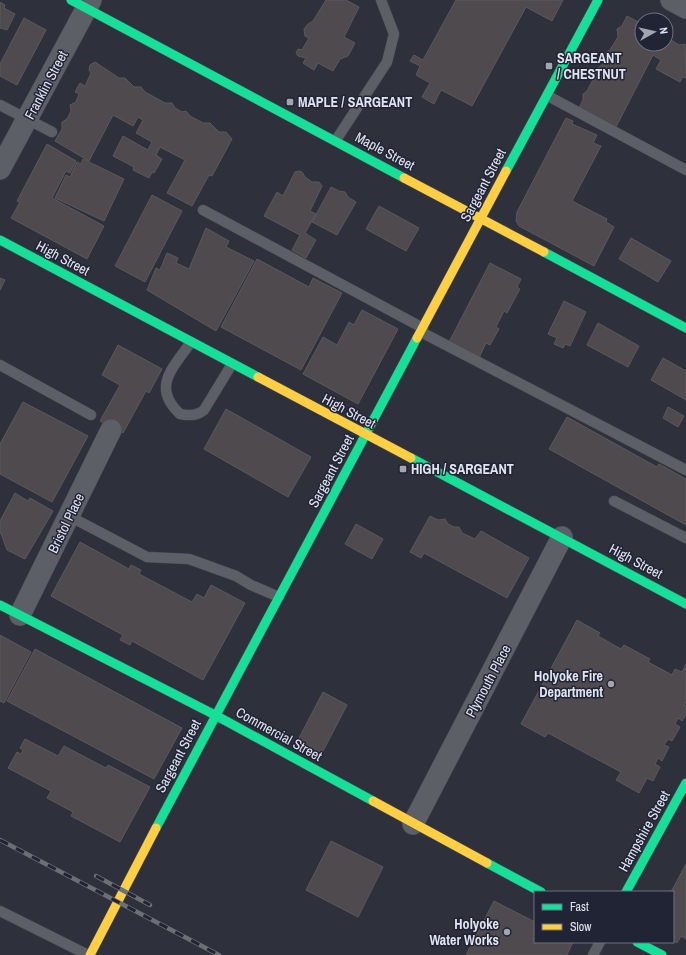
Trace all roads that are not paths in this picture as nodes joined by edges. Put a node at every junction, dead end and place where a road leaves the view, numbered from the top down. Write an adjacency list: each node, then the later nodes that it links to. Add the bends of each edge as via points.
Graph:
1 (381, 0): 10 (lane, via 394,34 388,62)
2 (598, 0): 6 (street, Sargeant Street)
3 (670, 0): 5 (street)
4 (83, 3): 8 (street, Franklin Street); 10 (street, Maple Street)
5 (686, 8)
6 (548, 96): 12 (lane); 14 (street, Sargeant Street)
7 (0, 105): 8 (lane)
8 (27, 119): 9 (lane); 11 (street, Franklin Street)
9 (52, 132)
10 (336, 140): 14 (street, Maple Street)
11 (0, 169)
12 (686, 170)
13 (203, 210): 17 (lane)
14 (482, 217): 16 (street, Maple Street); 17 (street, Sargeant Street)
15 (0, 240): 18 (street, High Street)
16 (686, 328)
17 (422, 330): 23 (street, Sargeant Street); 24 (lane)
18 (191, 342): 19 (street, High Street); 19 (lane, via 166,380 168,401 180,414 199,414 204,410)
19 (232, 364): 23 (street, High Street)
20 (0, 365): 21 (lane)
21 (91, 414)
22 (111, 430): 26 (street, Bristol Place)
23 (366, 436): 27 (street, High Street); 29 (street, Sargeant Street)
24 (686, 470)
25 (614, 500): 28 (lane)
26 (69, 516): 29 (lane, via 147,557 189,559 236,576); 32 (street, Bristol Place)
27 (562, 537): 30 (street, High Street); 35 (street, Plymouth Place)
28 (686, 538)
29 (279, 597): 33 (street, Sargeant Street)
30 (685, 600)
31 (0, 605): 32 (street, Commercial Street)
32 (20, 615): 33 (street, Commercial Street)
33 (216, 715): 35 (street, Commercial Street); 41 (street, Sargeant Street)
34 (686, 783): 37 (street, Hampshire Street)
35 (413, 824): 36 (street, Commercial Street)
36 (539, 891)
37 (627, 891)
38 (0, 911): 41 (lane)
39 (599, 943): 42 (lane)
40 (639, 943): 43 (street)
41 (89, 955)
42 (593, 955)
43 (662, 955)

